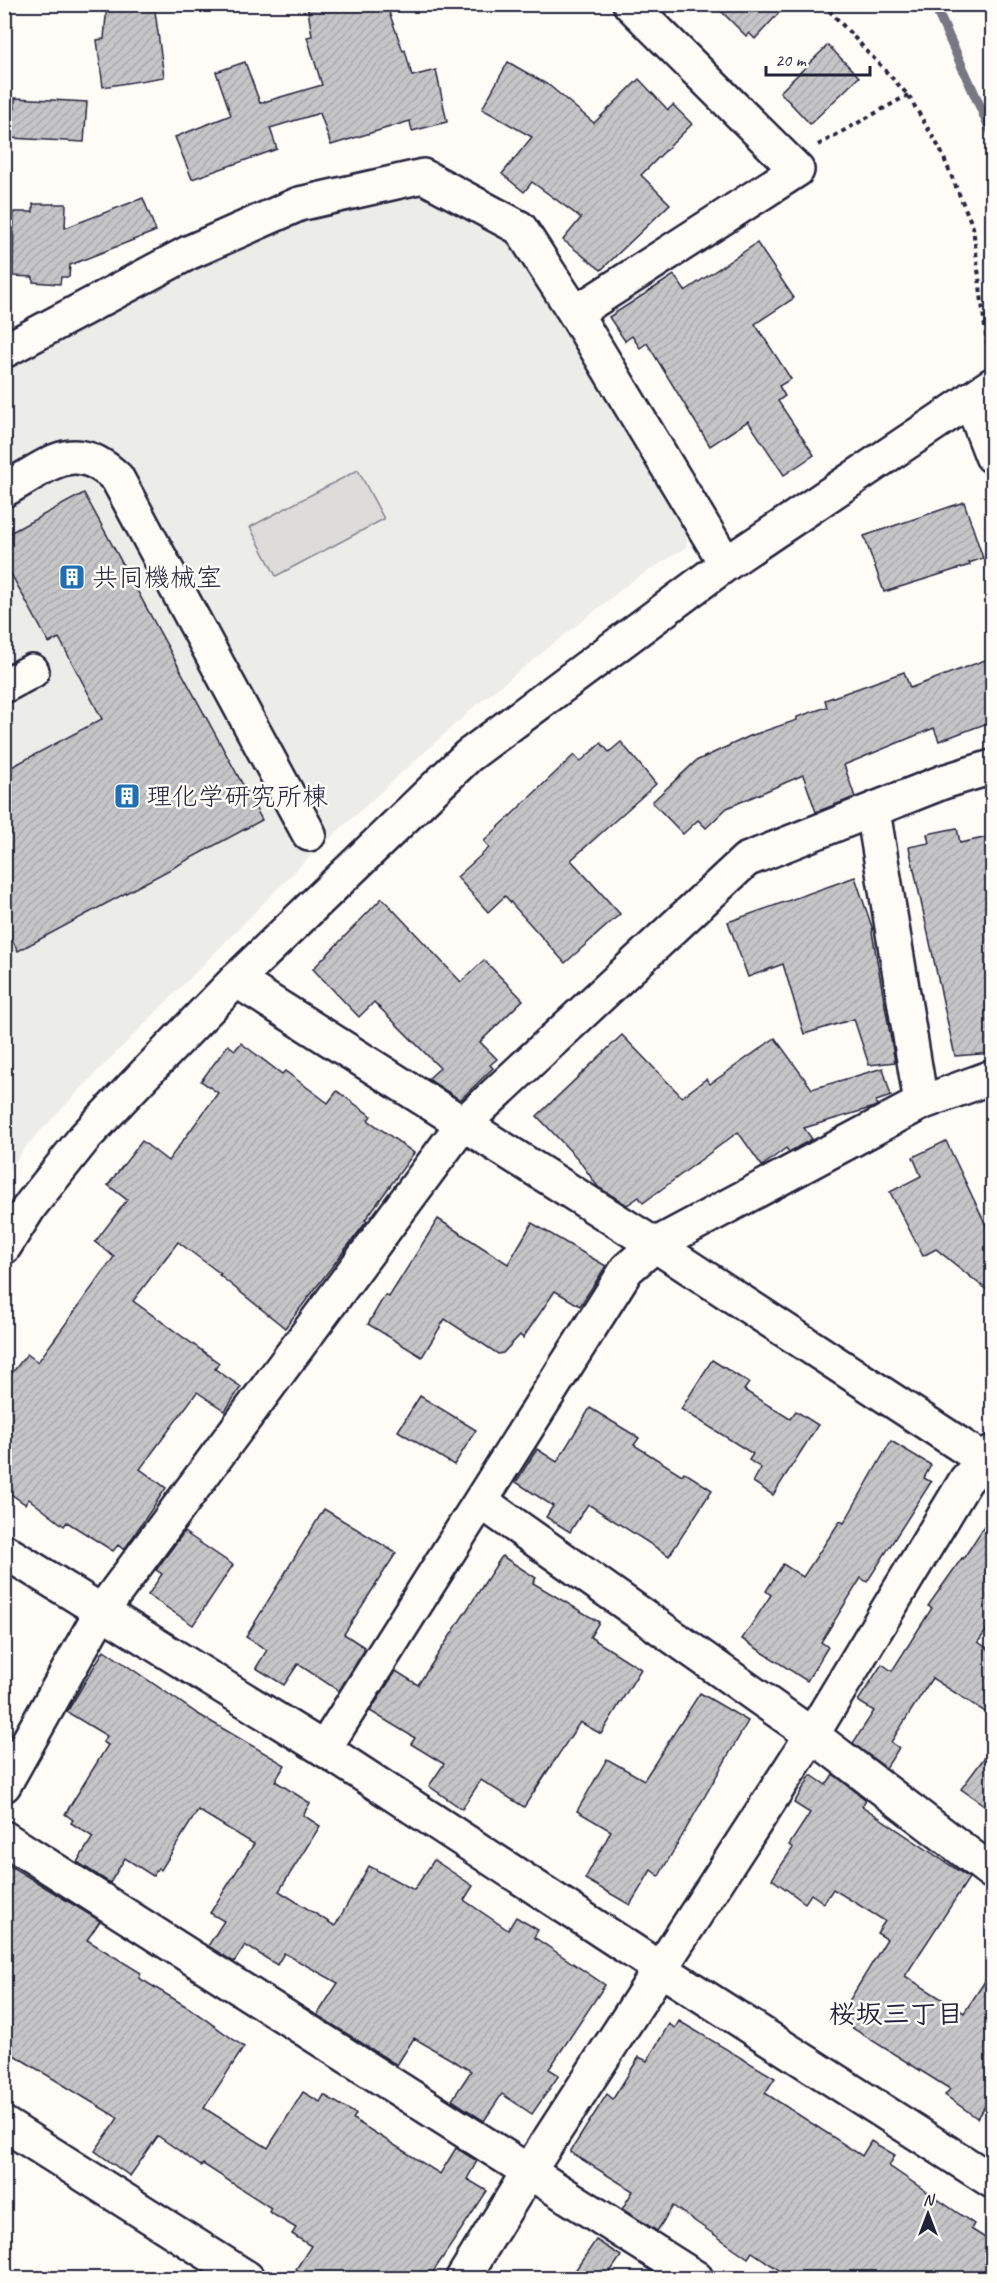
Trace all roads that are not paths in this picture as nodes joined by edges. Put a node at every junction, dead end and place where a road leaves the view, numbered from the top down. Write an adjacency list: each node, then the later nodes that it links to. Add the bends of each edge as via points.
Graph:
1 (630, 4): 2 (street, via 797,170)
2 (575, 313): 3 (street, via 520,228 423,176 299,204 188,253); 7 (street)
3 (4, 351)
4 (985, 390): 5 (street); 7 (street)
5 (993, 456)
6 (4, 490): 10 (street, via 72,455 90,457 117,478)
7 (726, 564): 11 (street, via 468,756)
8 (993, 767): 9 (street, via 943,782)
9 (873, 811): 13 (street); 14 (street, via 746,860)
10 (309, 834)
11 (236, 980): 14 (street); 16 (street, via 85,1137 30,1206)
12 (993, 1077): 13 (street)
13 (921, 1103): 15 (street)
14 (462, 1125): 15 (street); 20 (street)
15 (655, 1245): 17 (street); 18 (street, via 627,1269)
16 (4, 1247)
17 (990, 1460): 21 (street, via 966,1480)
18 (482, 1502): 21 (street); 22 (street)
19 (4, 1551): 20 (street)
20 (101, 1612): 22 (street); 23 (street)
21 (812, 1735): 25 (street); 26 (street)
22 (324, 1749): 26 (street)
23 (4, 1785)
24 (4, 1838): 28 (street)
25 (993, 1872)
26 (659, 1968): 28 (street); 29 (street)
27 (4, 2124): 30 (street)
28 (529, 2171): 31 (street); 32 (street)
29 (993, 2181)
30 (247, 2278)
31 (463, 2278)
32 (696, 2278)

